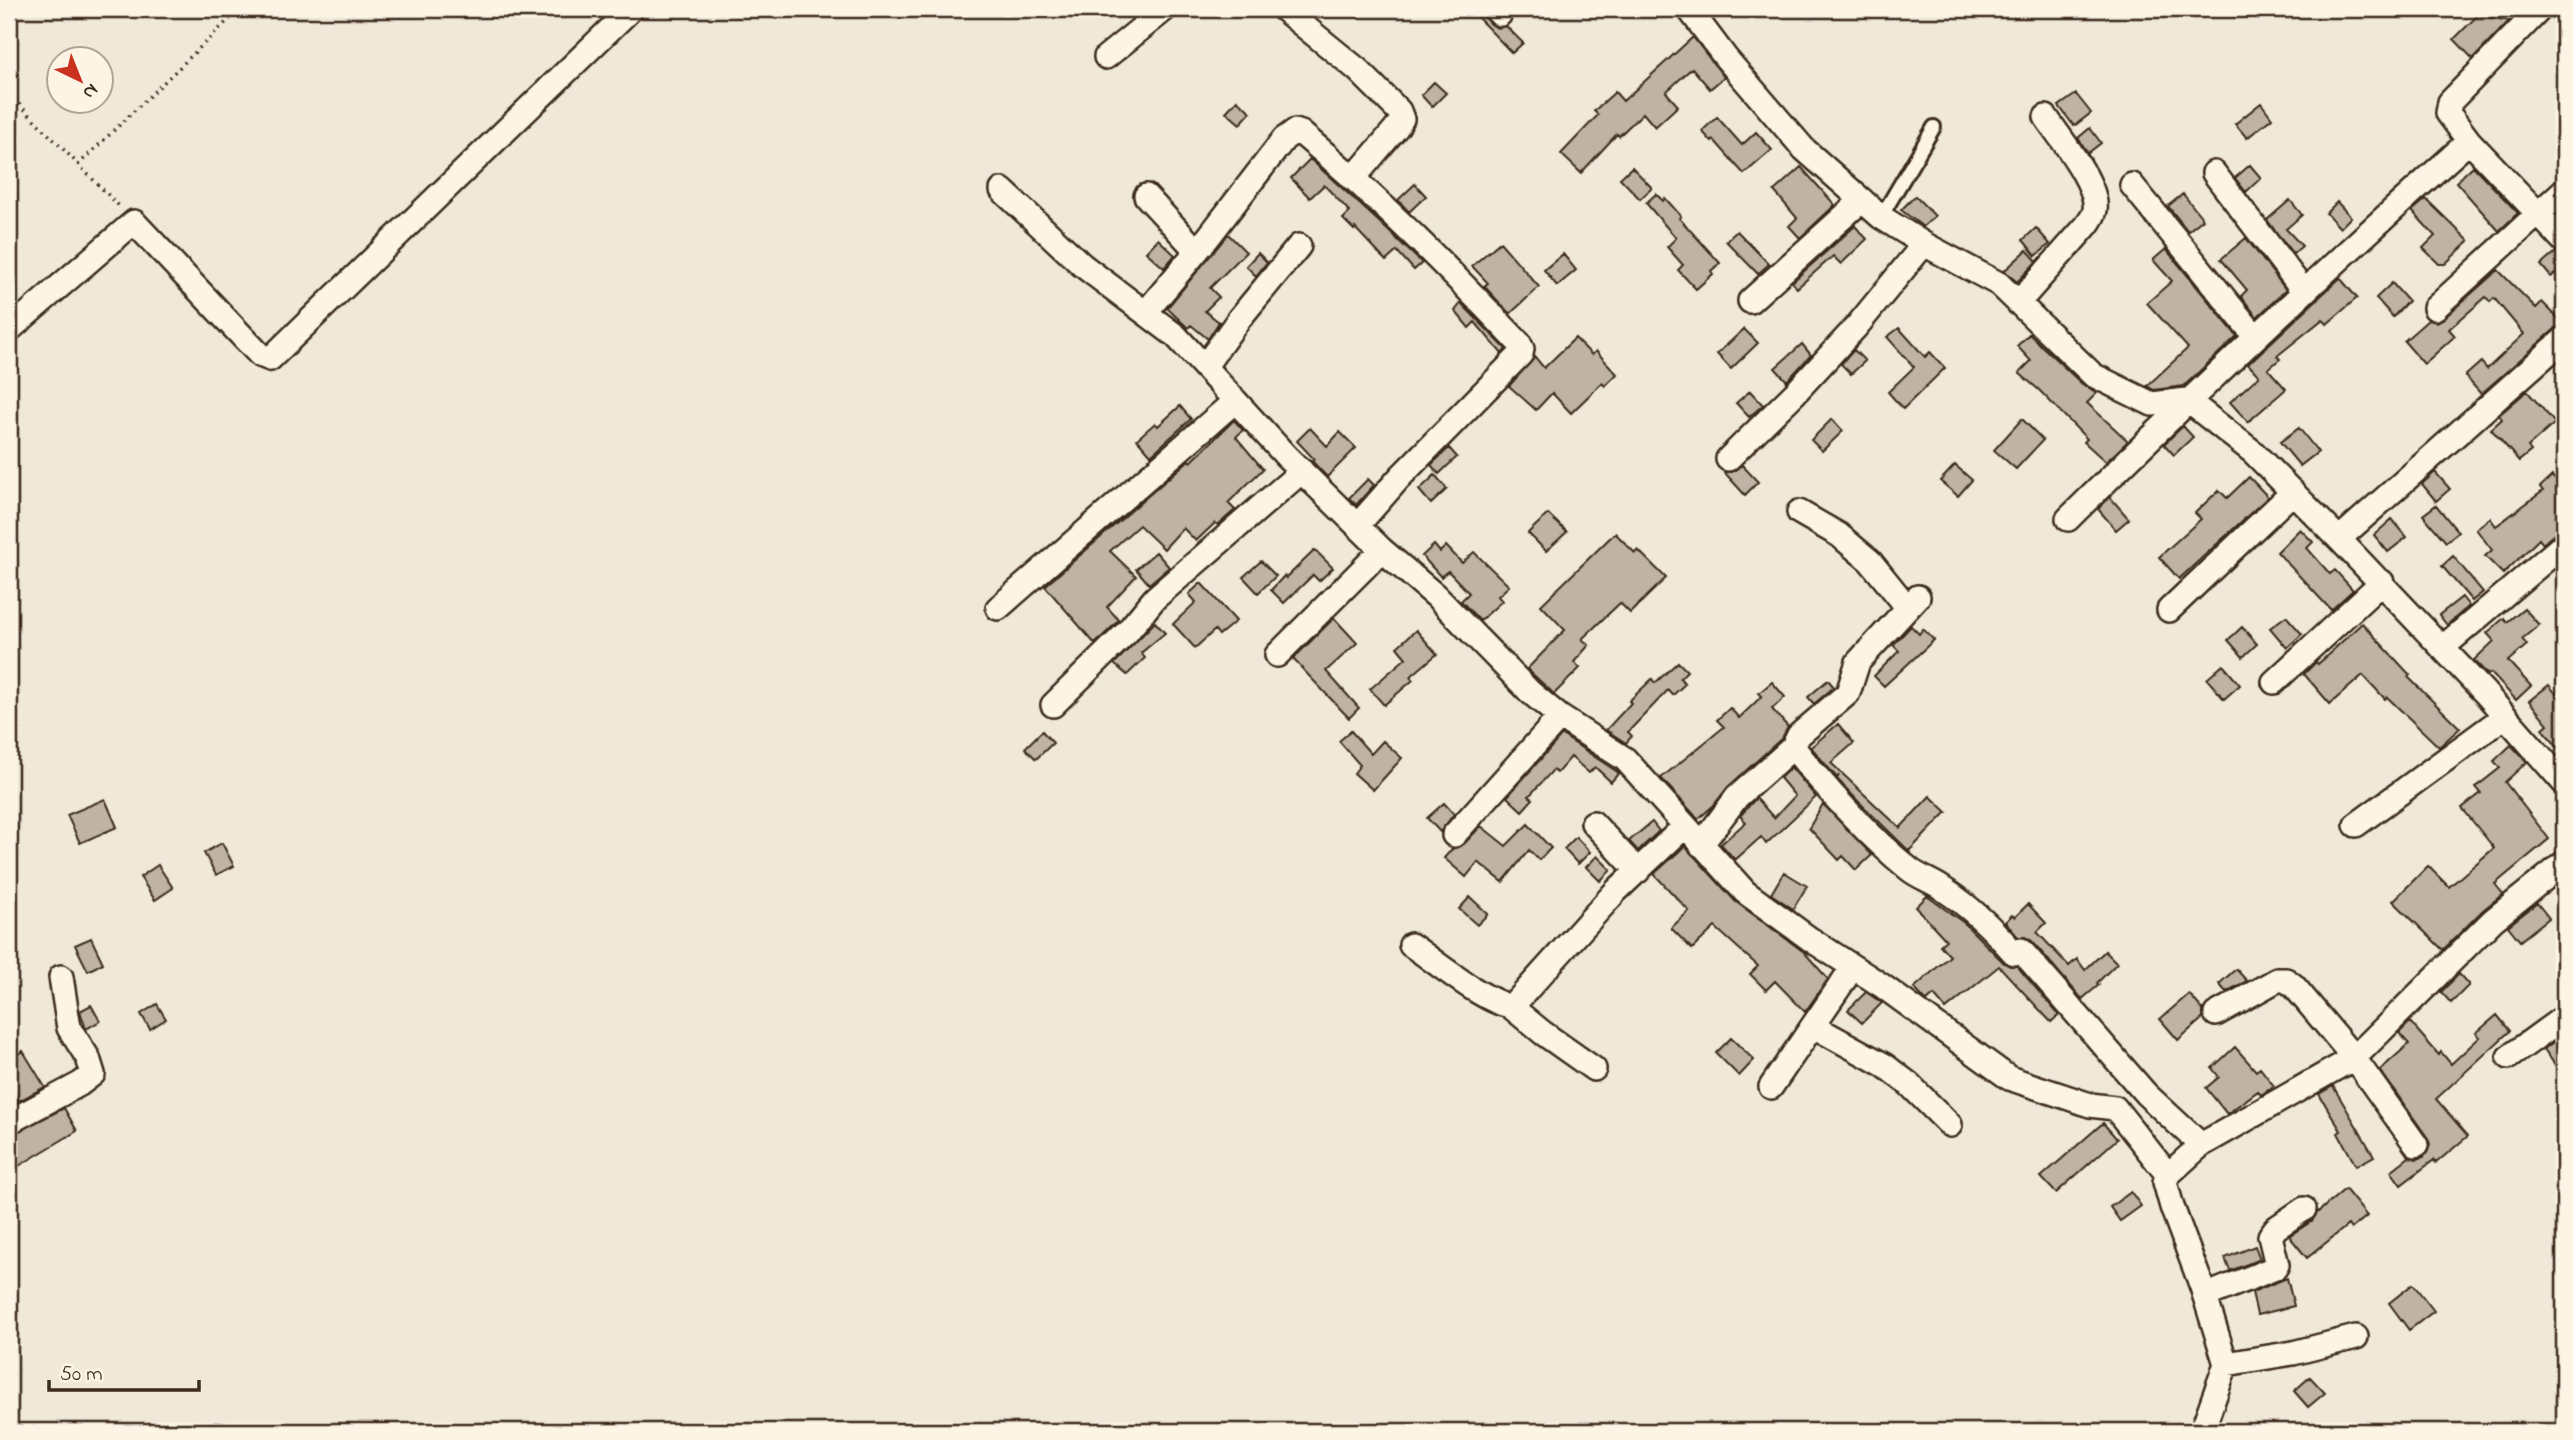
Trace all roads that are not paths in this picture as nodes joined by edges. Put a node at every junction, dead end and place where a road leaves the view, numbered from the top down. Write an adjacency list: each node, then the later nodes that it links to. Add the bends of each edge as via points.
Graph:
1 (631, 9): 28 (street, via 271,359 260,355 134,222)
2 (1165, 9): 6 (street)
3 (1283, 9): 11 (street, via 1358,70 1399,111 1402,119 1397,127)
4 (1689, 9): 16 (street, via 1804,149)
5 (2540, 9): 9 (street, via 2450,102 2450,119)
6 (1106, 57)
7 (2046, 117): 25 (street, via 2086,179 2095,210)
8 (1934, 127): 18 (lane)
9 (2469, 141): 17 (street); 23 (street)
10 (2214, 173): 23 (street)
11 (1353, 178): 22 (street, via 1301,133 1290,133); 39 (street, via 1452,272 1522,349 1514,363 1401,475)
12 (2132, 186): 29 (street)
13 (1002, 190): 27 (street, via 1083,265)
14 (2564, 190): 17 (street)
15 (1146, 196): 22 (street)
16 (1862, 200): 18 (street); 24 (street)
17 (2539, 214): 19 (street); 26 (street)
18 (1881, 217): 20 (street)
19 (2564, 241)
20 (1924, 244): 25 (street, via 1999,284); 34 (street, via 1857,326)
21 (1299, 246): 31 (street)
22 (1197, 251): 27 (street)
23 (2303, 290): 29 (street)
24 (1750, 301)
25 (2018, 303): 32 (street, via 2093,374 2152,404)
26 (2435, 307)
27 (1146, 312): 31 (street)
28 (9, 330)
29 (2255, 336): 32 (street)
30 (2564, 340): 40 (street)
31 (1205, 366): 33 (street)
32 (2187, 400): 36 (street, via 2253,452); 38 (street)
33 (1235, 401): 35 (street); 44 (street)
34 (1728, 459)
35 (1302, 471): 39 (street); 49 (street, via 1155,598)
36 (2293, 492): 40 (street); 45 (street)
37 (1798, 512): 52 (street, via 1839,535 1913,602 1858,663 1848,693 1799,735)
38 (2068, 519)
39 (1357, 526): 41 (street)
40 (2339, 539): 43 (street)
41 (1382, 550): 47 (street); 50 (street)
42 (2562, 551): 46 (street)
43 (2382, 582): 46 (street); 48 (street)
44 (998, 608)
45 (2169, 610)
46 (2442, 648): 51 (street)
47 (1277, 655)
48 (2274, 682)
49 (1054, 705)
50 (1560, 716): 56 (street, via 1625,759); 57 (street)
51 (2505, 716): 53 (street); 55 (street)
52 (1793, 747): 58 (street, via 1737,797); 74 (street, via 1911,871 1946,890 2014,953 2021,950 2146,1094)
53 (2564, 783)
54 (1593, 823): 60 (street)
55 (2356, 825)
56 (1684, 827): 58 (street); 60 (street)
57 (1454, 835)
58 (1701, 845): 62 (street, via 1745,892)
59 (2564, 863): 69 (street, via 2493,920)
60 (1638, 870): 64 (street)
61 (1411, 945): 64 (street, via 1474,988)
62 (1853, 968): 67 (street); 76 (street, via 2009,1078 2090,1105 2115,1108)
63 (61, 977): 72 (street, via 69,1028 93,1074)
64 (1510, 1006): 70 (street)
65 (2216, 1014): 69 (street, via 2277,980 2286,980)
66 (2564, 1017): 68 (street)
67 (1813, 1026): 71 (street); 73 (street, via 1884,1065)
68 (2509, 1057)
69 (2354, 1058): 74 (street); 75 (street)
70 (1594, 1069)
71 (1771, 1087)
72 (9, 1122)
73 (1950, 1125)
74 (2201, 1145): 76 (street)
75 (2416, 1145)
76 (2168, 1175): 78 (street, via 2165,1182 2172,1207)
77 (2304, 1209): 78 (street, via 2270,1236 2276,1268)
78 (2205, 1296): 80 (street)
79 (2356, 1337): 80 (street)
80 (2226, 1364): 81 (street)
81 (2202, 1431)

